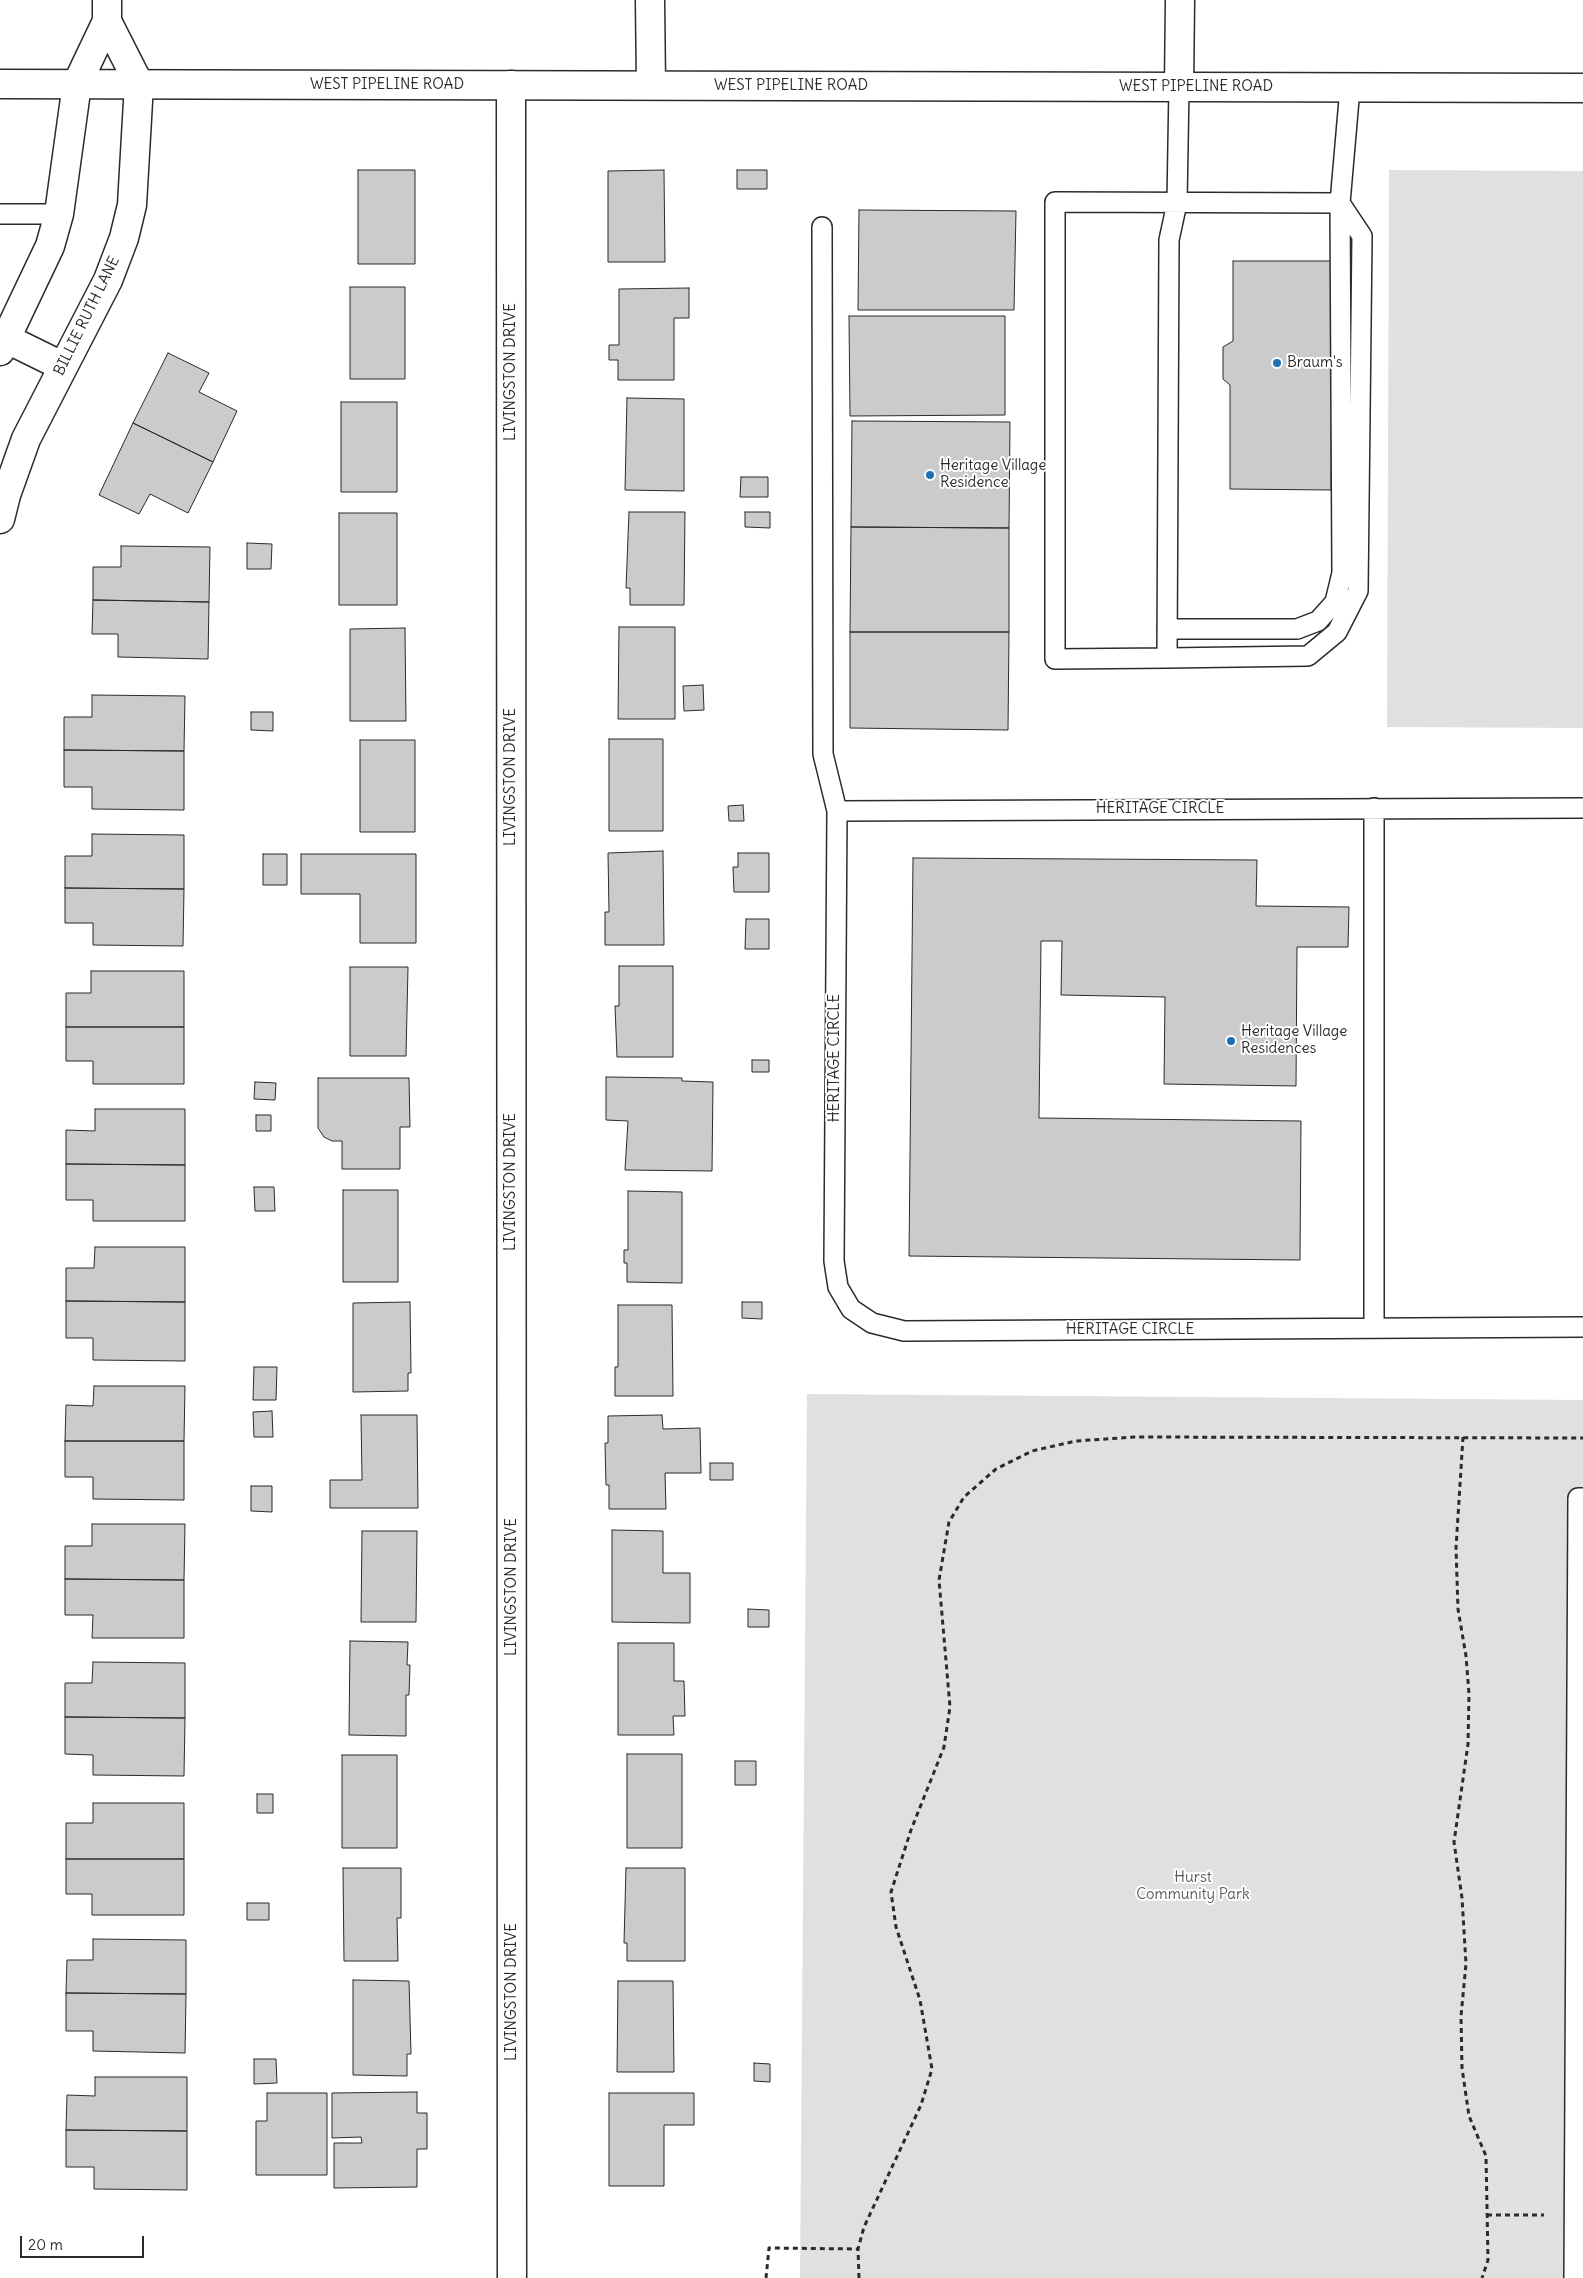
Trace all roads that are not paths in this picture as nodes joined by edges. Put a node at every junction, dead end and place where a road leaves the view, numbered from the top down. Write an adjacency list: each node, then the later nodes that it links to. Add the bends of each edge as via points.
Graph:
1 (650, 0): 8 (street)
2 (1180, 0): 9 (street)
3 (107, 10): 5 (street); 6 (street)
4 (0, 84): 5 (street, WEST PIPELINE ROAD)
5 (77, 84): 6 (street, WEST PIPELINE ROAD); 15 (street)
6 (139, 84): 7 (street, WEST PIPELINE ROAD); 18 (street, BILLIE RUTH LANE, via 132,205 124,238 108,280)
7 (511, 86): 8 (street, WEST PIPELINE ROAD); 28 (street, LIVINGSTON DRIVE)
8 (651, 86): 9 (street, WEST PIPELINE ROAD)
9 (1179, 87): 10 (street, WEST PIPELINE ROAD); 12 (lane)
10 (1350, 88): 11 (street, WEST PIPELINE ROAD); 13 (lane)
11 (1583, 88)
12 (1177, 203): 13 (lane); 20 (lane, via 1169,240); 21 (lane, via 1055,202 1055,659)
13 (1340, 203): 20 (lane, via 1342,573 1335,602 1318,621 1297,629); 21 (lane, via 1362,236 1358,591 1337,632 1308,656)
14 (0, 214): 15 (lane)
15 (59, 214): 17 (street, via 50,246)
16 (822, 227): 24 (lane, via 823,754)
17 (2, 343): 18 (street)
18 (62, 366): 19 (street, BILLIE RUTH LANE, via 26,439)
19 (0, 519)
20 (1167, 629): 21 (lane)
21 (1167, 658)
22 (1374, 808): 23 (lane, HERITAGE CIRCLE); 24 (lane, HERITAGE CIRCLE); 26 (lane)
23 (1583, 808)
24 (837, 811): 26 (lane, HERITAGE CIRCLE, via 834,1260 838,1287 851,1309 872,1323 904,1331)
25 (1583, 1326): 26 (lane, HERITAGE CIRCLE)
26 (1374, 1328)
27 (1583, 1498): 29 (lane, via 1578,1498)
28 (512, 2278)
29 (1574, 2278)

